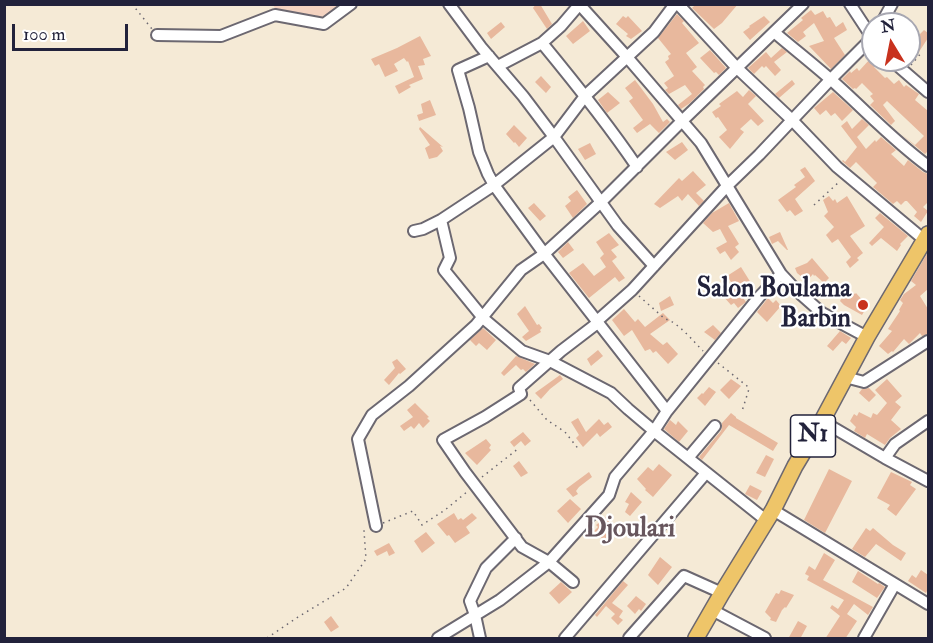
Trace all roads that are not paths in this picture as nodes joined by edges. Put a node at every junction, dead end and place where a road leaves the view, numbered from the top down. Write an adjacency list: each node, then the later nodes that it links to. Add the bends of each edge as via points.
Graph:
1 (351, 4): 9 (street, via 324,24 275,15 221,36)
2 (449, 4): 12 (street)
3 (676, 4): 13 (street); 15 (street)
4 (803, 4): 8 (street)
5 (579, 5): 10 (street); 13 (street)
6 (853, 6): 7 (street)
7 (861, 19)
8 (774, 32): 15 (street); 17 (street)
9 (157, 35)
10 (542, 43): 14 (street); 19 (street)
11 (861, 50): 17 (street)
12 (489, 56): 14 (street); 25 (street, via 458,70 479,152)
13 (627, 57): 19 (street); 21 (street)
14 (498, 66): 22 (street)
15 (737, 68): 20 (street); 21 (street)
16 (905, 72): 18 (street)
17 (830, 80): 20 (street); 23 (street)
18 (928, 92)
19 (585, 96): 22 (street); 24 (street)
20 (792, 120): 26 (street); 30 (street, via 847,176)
21 (682, 121): 24 (street); 26 (street, via 701,143)
22 (554, 137): 25 (street); 27 (street)
23 (928, 166)
24 (636, 167): 27 (street)
25 (494, 185): 28 (street); 31 (street)
26 (727, 186): 32 (street); 33 (street)
27 (601, 202): 31 (street); 32 (street)
28 (441, 220): 29 (street); 34 (street, via 450,258 444,270)
29 (414, 231)
30 (927, 239): 36 (highway, N1)
31 (544, 254): 34 (street, via 520,270); 35 (street)
32 (654, 266): 35 (street)
33 (781, 274): 36 (street, via 822,313); 40 (street)
34 (482, 316): 38 (street, via 522,351); 50 (street, via 410,386 372,415 358,439)
35 (597, 321): 38 (street); 40 (street)
36 (867, 337): 39 (highway, N1)
37 (928, 340): 39 (street, via 864,382)
38 (550, 362): 44 (street, via 612,393); 51 (street, via 519,388 521,394 442,440)
39 (845, 377): 41 (highway, N1)
40 (668, 411): 44 (street)
41 (822, 421): 46 (street); 49 (highway, N1)
42 (928, 421): 46 (street, via 895,444)
43 (715, 426): 45 (street)
44 (654, 431): 45 (street); 52 (street, via 615,477 609,495)
45 (688, 458): 47 (street)
46 (885, 458): 48 (street)
47 (706, 473): 49 (street); 61 (street)
48 (928, 481)
49 (770, 515): 54 (street); 55 (highway, N1)
50 (376, 526)
51 (516, 538): 52 (street); 58 (street, via 486,568 470,601)
52 (549, 562): 53 (street); 58 (street)
53 (573, 582)
54 (895, 584): 56 (street); 65 (street)
55 (722, 593): 57 (highway, N1); 62 (street, via 684,576)
56 (928, 604)
57 (712, 610): 63 (highway, N1); 64 (street)
58 (475, 615): 59 (street); 60 (street)
59 (438, 639)
60 (480, 639)
61 (565, 639)
62 (629, 639)
63 (696, 639)
64 (765, 639)
65 (864, 639)

